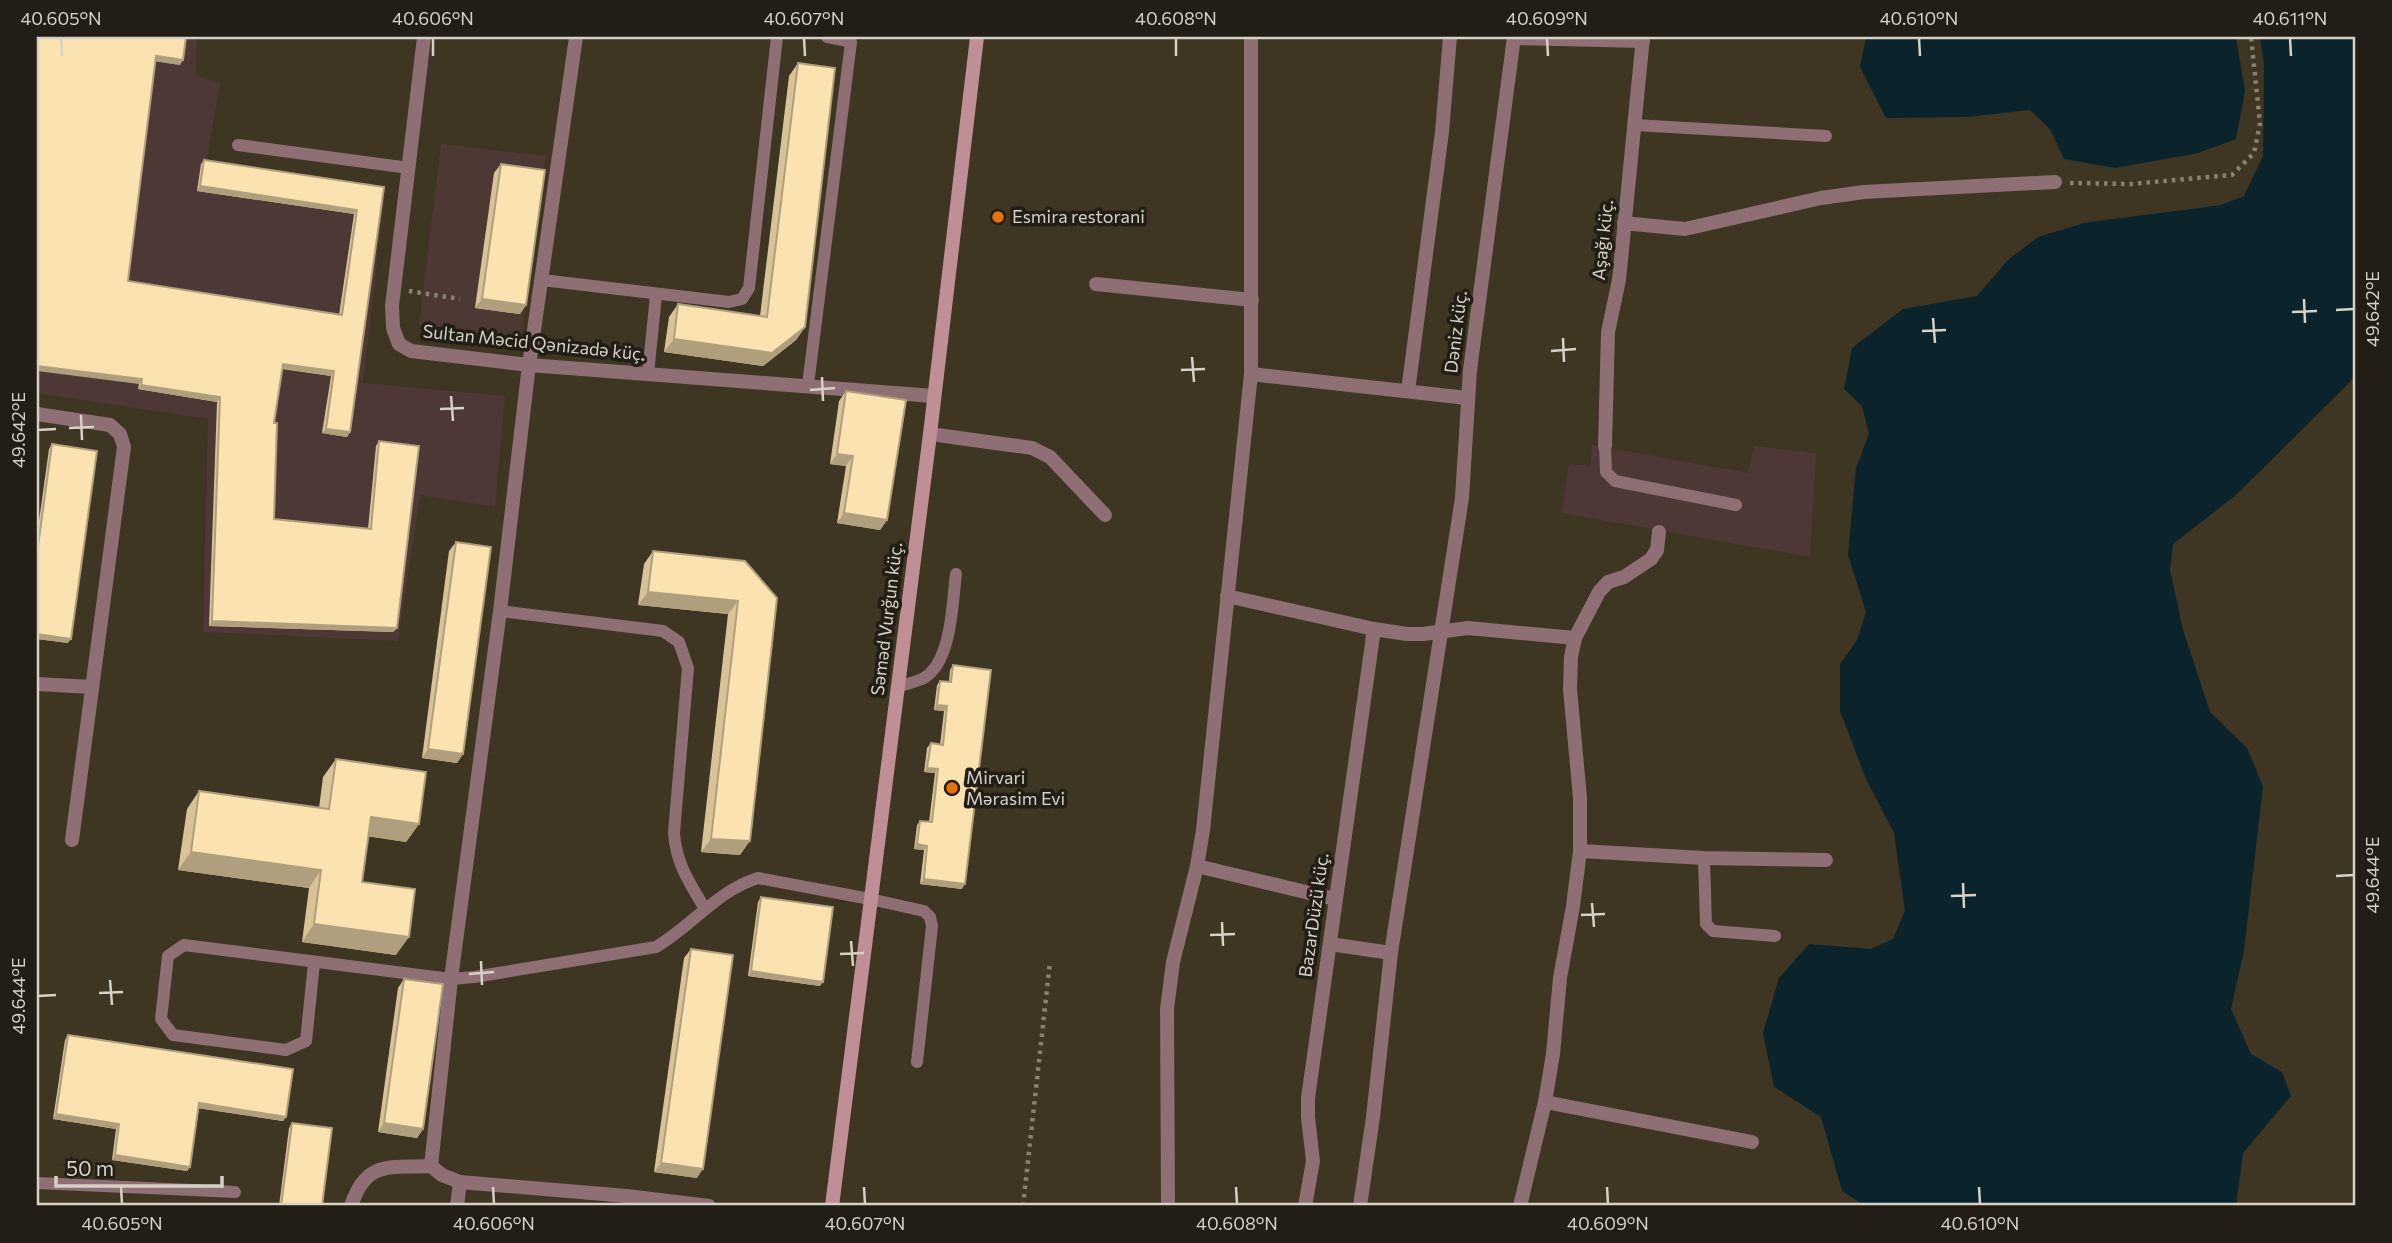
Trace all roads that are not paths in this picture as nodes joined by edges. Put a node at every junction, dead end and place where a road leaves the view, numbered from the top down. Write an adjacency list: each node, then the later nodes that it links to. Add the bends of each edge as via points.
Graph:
1 (424, 37): 14 (street, Sultan Məcid Qənizadə küç.)
2 (576, 37): 17 (street)
3 (776, 37): 19 (lane, via 749,288 742,299 729,302)
4 (827, 37): 9 (lane)
5 (977, 37): 26 (main road, Səməd Vurğun küç.)
6 (1251, 37): 20 (street)
7 (1450, 37): 25 (street)
8 (1514, 38): 10 (street); 27 (street, Dəniz küç.)
9 (851, 39): 24 (lane)
10 (1643, 39): 11 (street, Aşağı küç.)
11 (1634, 125): 12 (lane); 16 (street, Aşağı küç.)
12 (1826, 136)
13 (238, 145): 14 (lane)
14 (409, 168): 21 (street, Sultan Məcid Qənizadə küç., via 392,306 399,344 411,351)
15 (2055, 182): 16 (street, via 1864,192 1685,229)
16 (1624, 223): 30 (street, Aşağı küç., via 1608,332)
17 (542, 280): 19 (lane); 21 (street)
18 (1096, 284): 20 (street)
19 (656, 295): 22 (lane)
20 (1252, 300): 23 (street)
21 (529, 365): 22 (street, Sultan Məcid Qənizadə küç.); 36 (street)
22 (648, 374): 24 (street, Sultan Məcid Qənizadə küç.)
23 (1251, 374): 25 (street); 35 (street)
24 (808, 384): 26 (street, Sultan Məcid Qənizadə küç.)
25 (1408, 391): 27 (street)
26 (933, 396): 29 (main road, Səməd Vurğun küç.)
27 (1467, 398): 38 (street, Dəniz küç., via 1462,498)
28 (37, 414): 41 (street, via 110,425 120,434 124,447)
29 (930, 434): 32 (street, via 1032,448 1050,457); 42 (main road, Səməd Vurğun küç.)
30 (1605, 446): 31 (lane, via 1606,471 1615,481)
31 (1737, 505)
32 (1105, 515)
33 (1659, 532): 39 (street, via 1651,559 1608,582)
34 (956, 574): 42 (lane, via 946,648 925,677)
35 (1227, 596): 37 (street); 47 (street)
36 (500, 611): 50 (lane, via 663,631 679,642 688,668 675,851); 55 (street)
37 (1374, 629): 38 (street); 49 (street, BazarDüzü küç.)
38 (1440, 632): 39 (street, via 1468,628); 53 (street)
39 (1575, 638): 44 (street, via 1570,690)
40 (37, 684): 41 (street)
41 (92, 687): 43 (street)
42 (897, 687): 48 (main road, Səməd Vurğun küç.)
43 (72, 840)
44 (1580, 851): 45 (street); 57 (street)
45 (1704, 858): 46 (street); 51 (lane, via 1706,924 1713,931)
46 (1826, 860)
47 (1197, 866): 49 (street); 68 (street, via 1173,962 1167,1009)
48 (870, 899): 50 (lane, via 758,878 741,883); 56 (lane, via 924,911 930,917); 67 (main road, Səməd Vurğun küç.)
49 (1335, 900): 52 (street, BazarDüzü küç.)
50 (705, 909): 55 (lane, via 656,947)
51 (1775, 936)
52 (1330, 944): 53 (street); 69 (street, BazarDüzü küç., via 1308,1098 1313,1160)
53 (1391, 953): 70 (street)
54 (314, 962): 54 (lane, via 184,945 168,956 161,1019 173,1035 286,1050 306,1041); 55 (lane)
55 (451, 979): 59 (street)
56 (917, 1062)
57 (1545, 1102): 58 (street); 71 (street)
58 (1752, 1142)
59 (431, 1166): 60 (street); 64 (street, via 382,1168 369,1174)
60 (460, 1182): 63 (street); 65 (street)
61 (37, 1183): 62 (lane)
62 (235, 1192)
63 (626, 1201): 66 (street)
64 (351, 1206)
65 (457, 1206)
66 (709, 1206)
67 (832, 1206)
68 (1168, 1206)
69 (1305, 1206)
70 (1360, 1206)
71 (1520, 1206)

